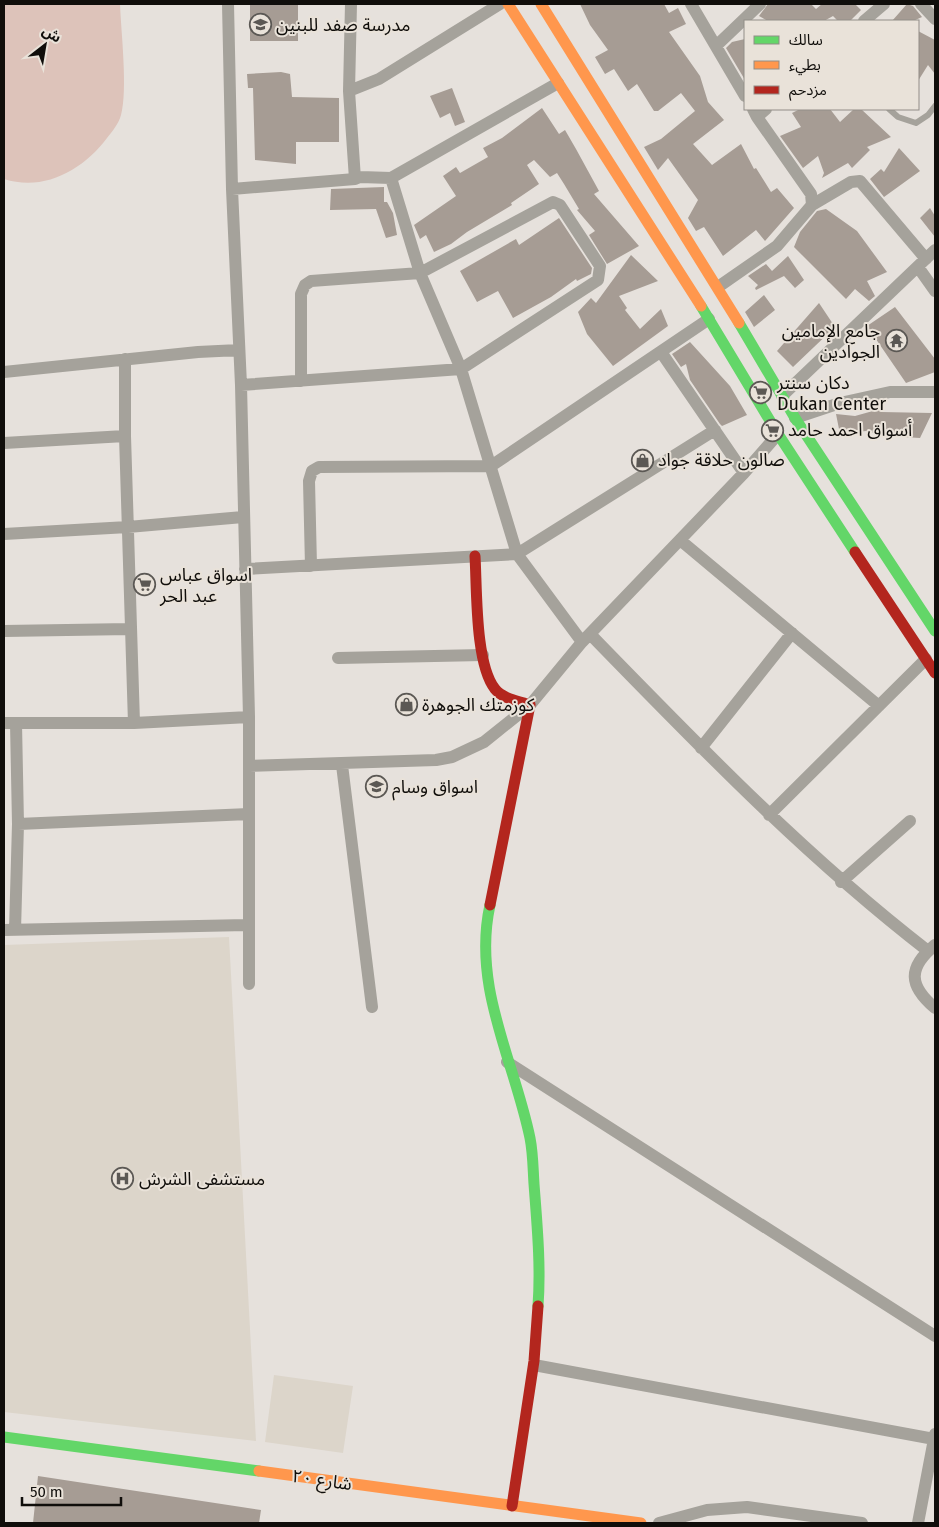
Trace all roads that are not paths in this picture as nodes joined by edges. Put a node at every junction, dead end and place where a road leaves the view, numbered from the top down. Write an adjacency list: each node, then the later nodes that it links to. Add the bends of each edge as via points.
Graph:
1 (228, 4): 21 (street)
2 (351, 4): 14 (street)
3 (500, 4): 14 (street, via 379,79)
4 (508, 4): 13 (street)
5 (541, 4): 25 (street)
6 (691, 4): 12 (street)
7 (760, 4): 12 (street)
8 (884, 4): 11 (street)
9 (921, 4): 10 (street)
10 (935, 19)
11 (865, 20)
12 (716, 46): 15 (street)
13 (558, 83): 19 (street); 27 (street)
14 (349, 91): 20 (street)
15 (744, 94)
16 (935, 106): 17 (lane, via 916,124)
17 (890, 110)
18 (758, 111): 22 (street, via 811,194)
19 (390, 178): 20 (street, via 360,177); 24 (street)
20 (355, 180): 21 (street)
21 (232, 189): 30 (street)
22 (812, 205): 23 (street, via 851,182 860,181); 25 (street, via 777,246)
23 (926, 259): 26 (street); 38 (street)
24 (420, 272): 33 (street); 33 (street, via 553,202 560,205 600,266 598,280); 35 (street, via 312,281 305,286 301,294)
25 (718, 287): 28 (street)
26 (935, 291)
27 (709, 319): 29 (street); 31 (street)
28 (744, 330): 29 (street); 38 (street)
29 (724, 343): 41 (street)
30 (239, 350): 32 (street); 36 (street)
31 (661, 352): 40 (street); 44 (street)
32 (125, 359): 34 (street); 42 (street)
33 (461, 369): 35 (street); 44 (street)
34 (4, 372)
35 (301, 380): 36 (street)
36 (241, 385): 46 (street)
37 (935, 392): 39 (street, via 890,392 840,403)
38 (782, 396): 39 (street)
39 (795, 418): 56 (street)
40 (714, 430): 45 (street); 50 (street)
41 (778, 434): 45 (street); 61 (street)
42 (125, 436): 43 (street); 47 (street)
43 (4, 443)
44 (491, 466): 50 (street); 52 (street, via 319,467 312,471 309,482)
45 (744, 473): 49 (street)
46 (243, 517): 47 (street); 53 (street)
47 (128, 528): 48 (street); 54 (street)
48 (4, 534)
49 (680, 540): 57 (street); 58 (street)
50 (518, 554): 51 (street); 58 (street)
51 (475, 556): 52 (street); 59 (street)
52 (311, 566): 53 (street)
53 (246, 569): 65 (street)
54 (130, 629): 55 (street); 67 (street)
55 (4, 631)
56 (935, 631)
57 (792, 633): 64 (street); 68 (street)
58 (586, 638): 63 (street); 68 (street)
59 (483, 655): 60 (street); 63 (street, via 495,689 510,699)
60 (338, 658)
61 (926, 659): 62 (street); 64 (street)
62 (935, 673)
63 (530, 705): 69 (street, via 484,742 452,757); 82 (street, via 485,940 486,975)
64 (879, 706): 72 (street)
65 (249, 718): 67 (street); 70 (street)
66 (10, 723): 67 (street); 74 (street)
67 (134, 723)
68 (701, 748): 72 (street)
69 (342, 765): 70 (street); 80 (street)
70 (250, 766): 71 (street)
71 (249, 814): 74 (street); 76 (street)
72 (769, 815): 75 (street)
73 (910, 821): 75 (street)
74 (18, 824): 77 (street)
75 (841, 882): 78 (street)
76 (247, 925): 77 (street); 79 (street)
77 (9, 930)
78 (931, 948): 81 (street, via 917,968 914,982 921,996)
79 (249, 984)
80 (372, 1006)
81 (935, 1008)
82 (507, 1062): 83 (street); 84 (street, via 530,1139 532,1159 539,1297)
83 (935, 1336)
84 (534, 1365): 85 (street); 87 (street)
85 (935, 1436): 91 (street)
86 (4, 1437): 87 (street, شارع ٢٠)
87 (512, 1506): 88 (street, شارع ٢٠)
88 (641, 1523)
89 (659, 1523): 90 (street, via 708,1510 747,1507)
90 (862, 1523)
91 (918, 1523)

